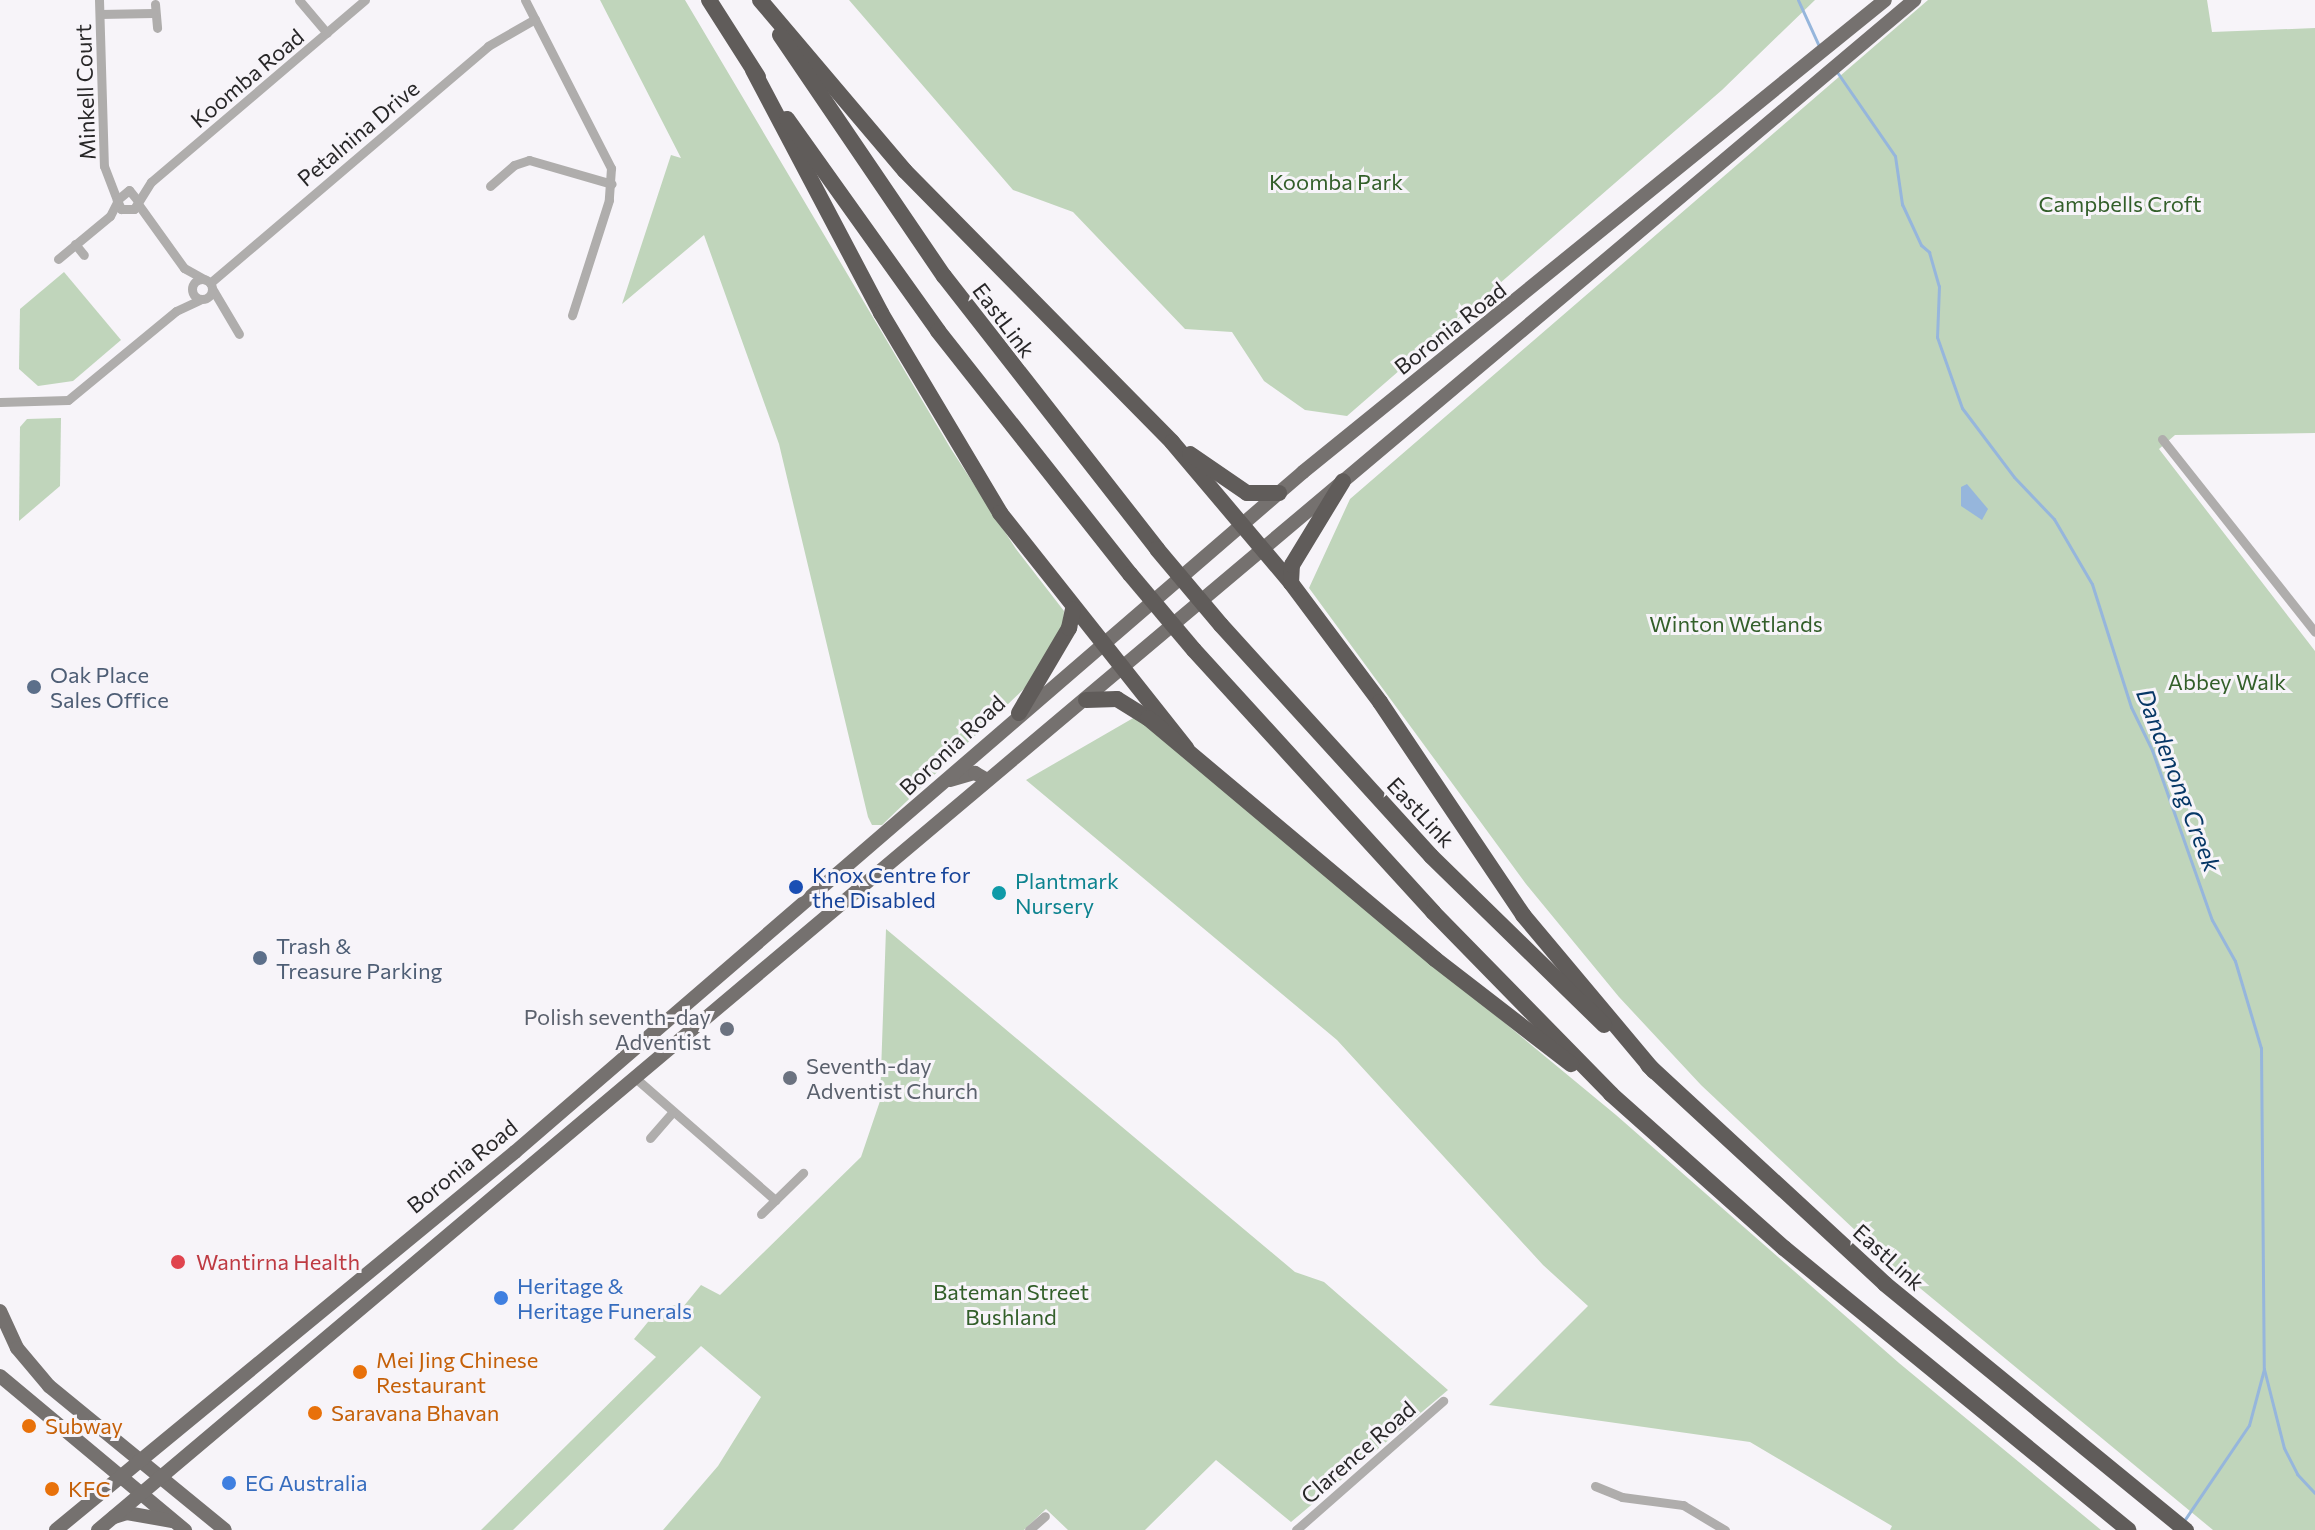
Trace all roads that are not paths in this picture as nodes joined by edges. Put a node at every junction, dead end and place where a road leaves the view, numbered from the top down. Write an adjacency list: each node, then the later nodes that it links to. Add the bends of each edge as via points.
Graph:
1 (99, 0): 9 (street, Minkell Court)
2 (299, 0): 12 (street)
3 (365, 0): 12 (street, Koomba Road)
4 (525, 0): 10 (street)
5 (709, 0): 13 (highway)
6 (759, 0): 39 (highway, via 953,223 1067,331); 58 (highway, EastLink, bridge, via 944,276 1157,549 1431,856 1546,973)
7 (1885, 0): 25 (main road, Boronia Road)
8 (1914, 0): 28 (main road, Boronia Road)
9 (100, 14): 11 (street, via 154,8); 14 (street, Minkell Court, via 104,166)
10 (535, 19): 16 (street, via 606,154); 30 (street, Petalnina Drive, via 488,46)
11 (157, 28)
12 (327, 33): 15 (street, Koomba Road)
13 (753, 70): 45 (highway, via 821,206 958,445 1000,513); 60 (highway, bridge, via 938,331 1130,574 1433,912)
14 (111, 181): 18 (street, Minkell Court); 19 (street, Minkell Court)
15 (151, 182): 18 (street, Koomba Road); 20 (street, Koomba Road)
16 (612, 184): 17 (street, via 529,160 514,165); 34 (street)
17 (490, 186)
18 (128, 190): 19 (street); 20 (street)
19 (117, 201): 21 (street); 22 (street)
20 (138, 202): 21 (street); 23 (street)
21 (125, 211): 22 (street); 23 (street)
22 (110, 216): 24 (street)
23 (150, 225): 29 (street)
24 (75, 244): 26 (street); 27 (street)
25 (1587, 246): 28 (main road); 41 (main road, Boronia Road)
26 (84, 255)
27 (58, 259)
28 (1598, 261): 40 (main road, Boronia Road)
29 (184, 268): 30 (street); 31 (street)
30 (209, 284): 31 (street); 32 (street); 35 (street)
31 (192, 289): 32 (street); 33 (street)
32 (201, 300): 33 (street); 35 (street)
33 (176, 311): 37 (street, via 68,400)
34 (572, 315)
35 (224, 316): 36 (street)
36 (239, 334)
37 (0, 402)
38 (2162, 439): 46 (street)
39 (1172, 442): 41 (highway, via 1247,493); 42 (highway)
40 (1343, 481): 43 (main road, Boronia Road); 44 (highway, via 1292,565)
41 (1279, 493): 42 (main road, Boronia Road)
42 (1241, 524): 43 (highway); 47 (main road, Boronia Road)
43 (1263, 550): 44 (highway); 48 (main road, Boronia Road)
44 (1291, 583): 58 (highway, via 1380,702 1523,915)
45 (1073, 609): 47 (highway); 50 (highway, via 1069,628)
46 (2315, 632)
47 (1102, 642): 48 (highway); 50 (main road, Boronia Road)
48 (1123, 668): 49 (main road, Boronia Road); 51 (highway)
49 (1086, 700): 51 (highway, via 1117,699); 52 (main road, Boronia Road)
50 (1019, 713): 53 (main road, Boronia Road)
51 (1186, 748): 60 (highway, via 1435,959)
52 (987, 780): 53 (main road, via 975,773); 55 (main road, Boronia Road)
53 (945, 781): 54 (main road, Boronia Road)
54 (876, 844): 55 (main road); 56 (main road, Boronia Road)
55 (891, 861): 57 (main road, Boronia Road)
56 (758, 945): 57 (main road); 66 (main road, Boronia Road)
57 (782, 954): 59 (main road, Boronia Road)
58 (1654, 1071): 86 (highway, EastLink, via 1885,1284)
59 (633, 1076): 61 (street); 68 (main road, Boronia Road)
60 (1611, 1094): 79 (highway, via 1784,1248)
61 (672, 1113): 62 (street); 64 (street)
62 (650, 1138)
63 (803, 1173): 64 (street)
64 (775, 1200): 65 (street)
65 (761, 1214)
66 (338, 1294): 68 (main road); 71 (main road, Boronia Road)
67 (0, 1311): 71 (main road, via 38,1375)
68 (352, 1314): 73 (main road, Boronia Road)
69 (0, 1376): 72 (main road)
70 (1443, 1401): 84 (street, Clarence Road)
71 (139, 1460): 72 (main road, Boronia Road); 73 (main road)
72 (120, 1476): 75 (main road); 80 (main road, Boronia Road)
73 (161, 1477): 75 (main road, Boronia Road); 82 (main road)
74 (1595, 1486): 85 (street, via 1622,1497 1683,1505)
75 (142, 1493): 77 (main road, Boronia Road); 78 (main road)
76 (1045, 1516): 83 (street)
77 (113, 1518): 78 (main road, via 127,1513); 81 (main road, Boronia Road)
78 (181, 1526)
79 (2126, 1528)
80 (56, 1530)
81 (98, 1530)
82 (225, 1530)
83 (1029, 1530)
84 (1296, 1530)
85 (1725, 1530)
86 (2186, 1530)

